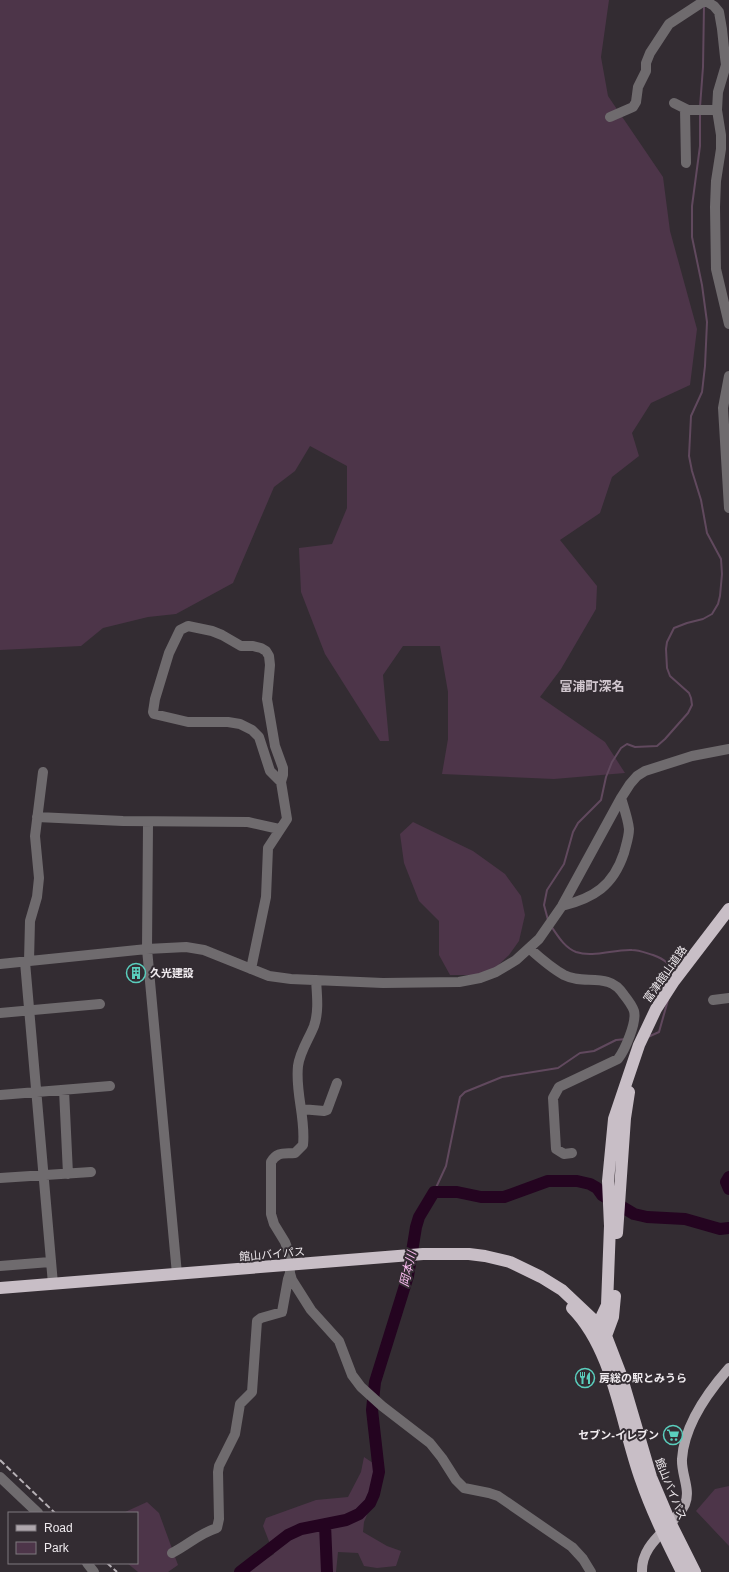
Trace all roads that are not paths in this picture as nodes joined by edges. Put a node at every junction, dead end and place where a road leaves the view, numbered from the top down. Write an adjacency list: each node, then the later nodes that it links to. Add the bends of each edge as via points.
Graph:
1 (704, 1): 2 (street); 6 (street, via 669,24 650,53 646,71 638,87 636,102 633,106)
2 (716, 4): 5 (street, via 726,66 718,92)
3 (674, 103): 4 (street)
4 (685, 109): 5 (street); 7 (street)
5 (717, 110): 8 (street, via 721,149 716,181 715,256)
6 (610, 116)
7 (686, 163)
8 (729, 324)
9 (729, 376): 10 (street, via 723,408)
10 (729, 508)
11 (729, 749): 14 (street, via 692,756 645,771 637,776)
12 (43, 772): 15 (street)
13 (281, 782): 13 (street, via 270,771 259,736 252,730 228,722 188,722 154,714 155,699 169,653 180,630 188,626 212,631 241,646 257,647 266,651 270,664 267,699 275,746 283,768); 17 (street, via 287,819)
14 (621, 798): 18 (street); 18 (street, via 629,828 627,843 609,883 593,896)
15 (37, 817): 17 (street, via 248,822); 22 (street, via 39,878 30,922)
16 (148, 826): 20 (street)
17 (279, 829): 24 (street, via 268,848 266,897)
18 (562, 906): 21 (street)
19 (729, 908): 42 (highway, 富津館山道路, via 656,1009 633,1062 614,1182)
20 (147, 949): 22 (street); 24 (street, via 186,947 204,950); 46 (street)
21 (530, 949): 25 (street, via 496,972 459,982 383,983); 37 (street, via 546,964 564,975 578,980 613,983 621,990 633,1008 635,1016 624,1052 618,1059 559,1087 553,1098 556,1149 564,1154)
22 (27, 962): 23 (street); 29 (street)
23 (0, 964)
24 (251, 969): 25 (street, via 269,976)
25 (316, 980): 36 (street, via 314,1025 298,1064)
26 (729, 998): 27 (street)
27 (713, 1000)
28 (100, 1004): 29 (street)
29 (29, 1010): 30 (street); 34 (street)
30 (0, 1013)
31 (337, 1083): 36 (street, via 327,1110)
32 (110, 1086): 33 (street)
33 (64, 1090): 34 (street); 39 (street)
34 (36, 1092): 35 (street); 40 (street)
35 (0, 1095)
36 (301, 1109): 45 (street, via 303,1145 295,1153 280,1153 271,1162 271,1214 289,1253)
37 (572, 1153)
38 (91, 1172): 39 (street)
39 (68, 1174): 40 (street)
40 (43, 1175): 41 (street); 43 (street)
41 (0, 1178)
42 (614, 1227): 50 (highway, via 607,1305); 52 (highway, via 614,1309)
43 (50, 1262): 44 (street); 48 (street)
44 (0, 1266)
45 (290, 1269): 46 (highway, 館山バイパス); 47 (highway, 館山バイパス, via 385,1256 469,1254 510,1262); 57 (street, via 282,1312 257,1321 252,1392 240,1404 234,1434 219,1466 220,1519 217,1528 196,1537); 60 (street, via 292,1280 311,1310 339,1341 352,1375 361,1387 430,1443 464,1488 498,1496 572,1547)
46 (178, 1274): 48 (highway, 館山バイパス)
47 (541, 1277): 50 (highway, 館山バイパス, via 562,1290); 51 (highway, 館山バイパス, via 576,1312)
48 (53, 1284): 49 (highway, 館山バイパス)
49 (0, 1288)
50 (597, 1323): 51 (highway); 52 (highway, 館山バイパス)
51 (593, 1335): 52 (highway); 56 (highway, 館山バイパス, via 609,1373 640,1479 655,1517)
52 (606, 1336): 56 (highway, 館山バイパス, via 621,1375)
53 (729, 1368): 56 (main road, via 695,1415 684,1445 682,1460 686,1500 682,1510)
54 (0, 1477): 55 (street)
55 (37, 1512)
56 (667, 1527): 61 (main road, via 647,1549); 62 (highway, 館山バイパス); 63 (highway, 館山バイパス)
57 (172, 1553)
58 (88, 1564): 59 (street)
59 (94, 1572)
60 (591, 1572)
61 (642, 1572)
62 (682, 1572)
63 (696, 1572)

